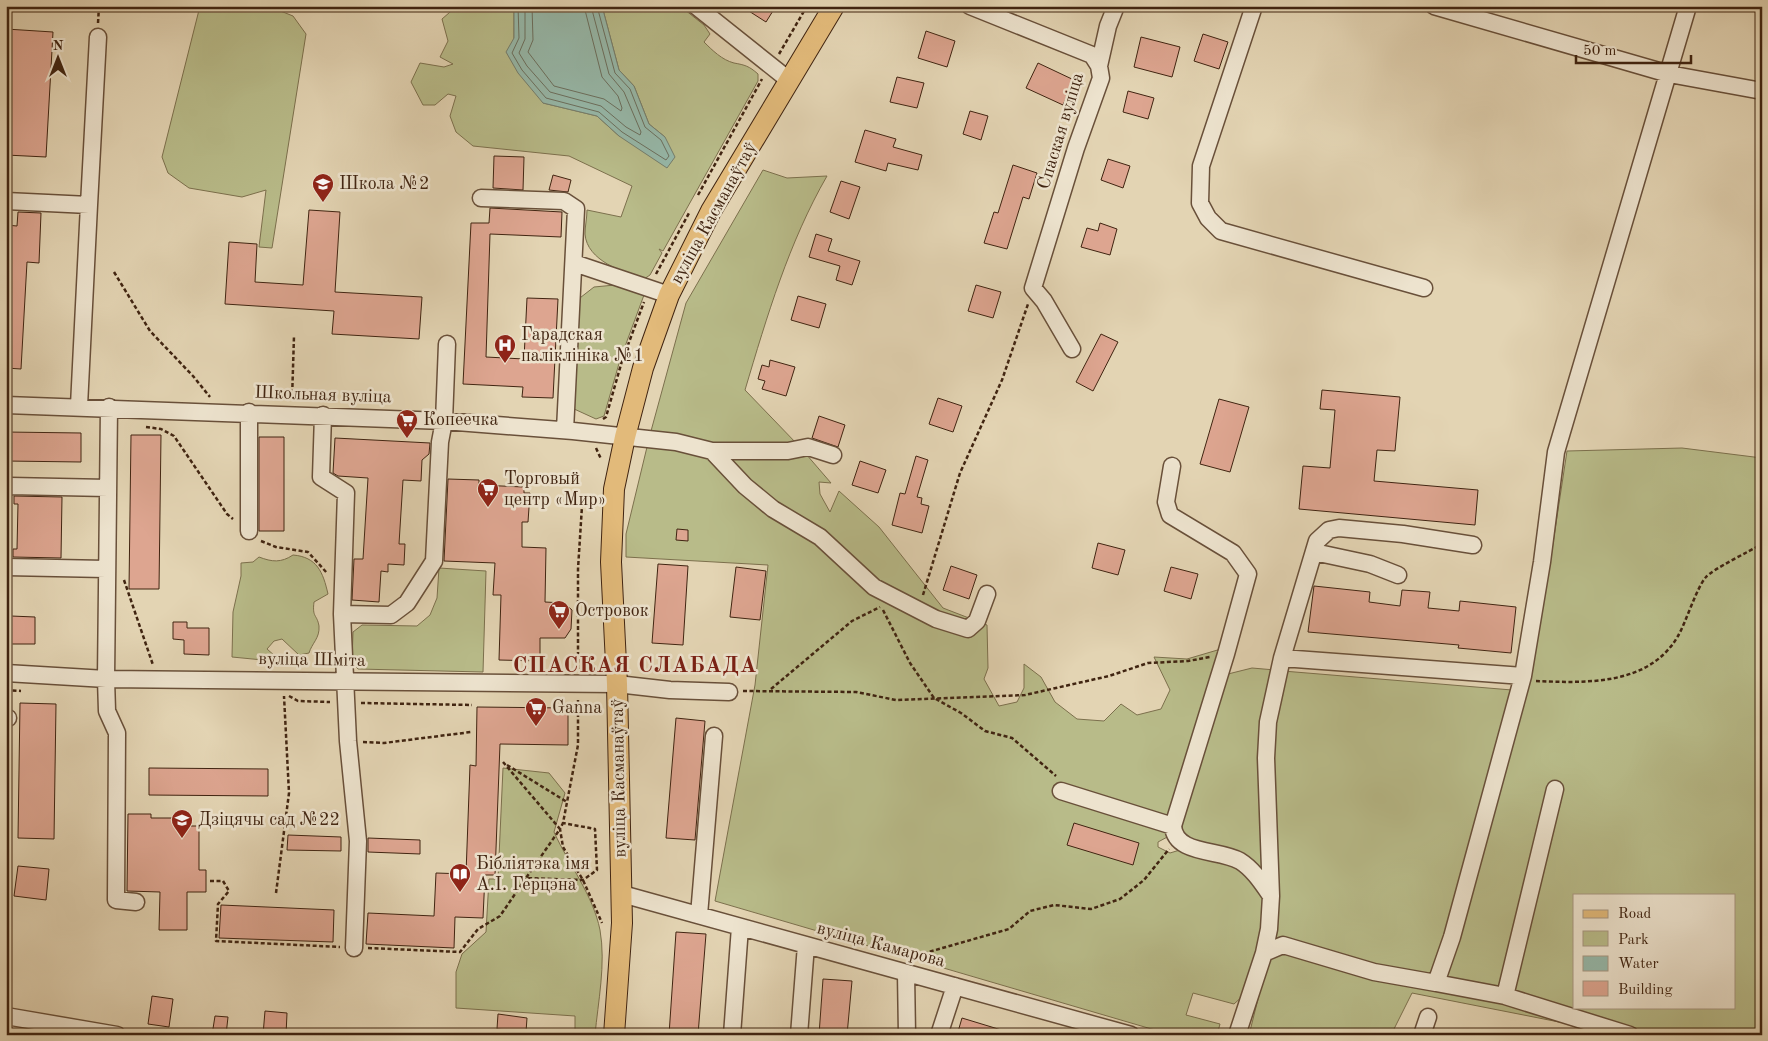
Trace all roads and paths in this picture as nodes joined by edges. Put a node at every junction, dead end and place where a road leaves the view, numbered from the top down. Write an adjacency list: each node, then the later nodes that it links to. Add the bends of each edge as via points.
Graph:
1 (696, 6): 11 (street)
2 (834, 6): 11 (main road, вуліца Касманаўтаў)
3 (970, 6): 9 (street, Спаская вуліца, via 1092,56)
4 (1116, 6): 9 (street)
5 (1254, 6): 19 (street, via 1201,166 1200,203 1208,218 1221,231)
6 (1434, 6): 10 (street)
7 (1688, 6): 10 (street)
8 (98, 37): 15 (street)
9 (1099, 66): 18 (street, Спаская вуліца, via 1101,78)
10 (1669, 74): 12 (street); 54 (street, via 1556,452)
11 (790, 81): 20 (main road, вуліца Касманаўтаў, via 711,211)
12 (1762, 91)
13 (481, 198): 16 (street, via 564,201 576,209)
14 (6, 201): 15 (street)
15 (89, 206): 26 (street)
16 (574, 263): 20 (street); 32 (street)
17 (114, 272): 24 (path, via 150,331)
18 (1033, 288): 23 (street); 49 (path, via 1002,380 960,472)
19 (1424, 288)
20 (669, 295): 33 (main road, вуліца Касманаўтаў)
21 (294, 336): 29 (path)
22 (446, 344): 31 (street)
23 (1072, 349)
24 (211, 398)
25 (6, 405): 26 (street, Школьная вуліца)
26 (79, 406): 27 (street, Школьная вуліца)
27 (109, 407): 28 (street, Школьная вуліца); 38 (street)
28 (249, 412): 29 (street, Школьная вуліца); 39 (street)
29 (291, 414): 30 (street, Школьная вуліца)
30 (323, 415): 31 (street, Школьная вуліца); 50 (street, via 321,477 346,493)
31 (444, 420): 32 (street, Школьная вуліца); 50 (street, via 434,561 407,603 391,615)
32 (564, 430): 33 (street, Школьная вуліца)
33 (624, 437): 34 (street, Школьная вуліца, via 676,442); 58 (main road, вуліца Касманаўтаў, via 614,489 611,562)
34 (712, 451): 35 (street, Школьная вуліца, via 788,451 808,447); 48 (street, via 759,498 820,537)
35 (833, 455)
36 (1172, 466): 51 (street, via 1166,502 1170,515 1233,552 1248,574)
37 (6, 488): 38 (street)
38 (108, 488): 44 (street)
39 (249, 531)
40 (1473, 544): 42 (street, via 1338,528 1322,534)
41 (1762, 544): 54 (path, via 1706,577 1677,638 1655,662 1624,676 1588,683 1535,681)
42 (1314, 552): 45 (street, via 1370,564); 52 (street)
43 (6, 567): 44 (street)
44 (106, 569): 55 (street)
45 (1398, 575)
46 (123, 578): 56 (path)
47 (987, 594): 49 (street, via 978,621 968,629)
48 (880, 596): 49 (street); 59 (path); 62 (path, via 910,663)
49 (918, 611)
50 (342, 614): 57 (street)
51 (1226, 654): 62 (path, via 1188,661 1148,663 1109,676 1025,694); 70 (street)
52 (1282, 658): 54 (street); 75 (street, via 1271,703 1266,758)
53 (6, 673): 55 (street, вуліца Шміта)
54 (1523, 676): 83 (street, via 1460,909)
55 (106, 679): 56 (street, вуліца Шміта); 76 (street, via 107,712 117,733 116,900)
56 (155, 679): 57 (street, вуліца Шміта)
57 (345, 680): 58 (street, вуліца Шміта); 65 (street)
58 (617, 684): 60 (street, вуліца Шміта); 74 (main road, вуліца Касманаўтаў)
59 (770, 690): 60 (path); 62 (path, via 856,692 896,700)
60 (729, 692)
61 (284, 694): 73 (path, via 289,792)
62 (934, 698): 67 (path, via 961,712 985,731 1012,738 1055,773)
63 (471, 732): 65 (path, via 384,743)
64 (714, 736): 77 (street)
65 (348, 741): 80 (street, via 358,841)
66 (1555, 789): 85 (street)
67 (1061, 791): 70 (street)
68 (567, 802): 71 (path, via 503,762 560,828)
69 (563, 823): 71 (path, via 595,829 597,870 583,880)
70 (1175, 832): 75 (street, via 1182,845 1242,862); 82 (path, via 1144,880 1120,899 1091,909 1054,906 1030,911 1009,929)
71 (526, 878): 80 (path, via 500,916 478,929 460,952)
72 (210, 881): 80 (path, via 223,881 229,891 218,904 216,942)
73 (276, 893)
74 (622, 894): 77 (street, вуліца Камарова); 90 (main road, вуліца Касманаўтаў)
75 (1271, 896): 81 (street)
76 (136, 902)
77 (699, 916): 78 (street, вуліца Камарова)
78 (740, 927): 79 (street, вуліца Камарова); 91 (street)
79 (806, 945): 82 (street, вуліца Камарова); 92 (street)
80 (354, 948)
81 (1264, 952): 83 (street, via 1283,945 1374,972); 95 (street)
82 (907, 965): 84 (street, вуліца Камарова); 93 (street)
83 (1436, 983): 85 (street)
84 (955, 986): 88 (street, вуліца Камарова); 94 (street)
85 (1505, 996): 97 (street)
86 (6, 1016): 89 (street)
87 (1428, 1017): 96 (street)
88 (1127, 1034)
89 (116, 1035)
90 (614, 1035)
91 (732, 1035)
92 (799, 1035)
93 (907, 1035)
94 (939, 1035)
95 (1237, 1035)
96 (1422, 1035)
97 (1630, 1035)

